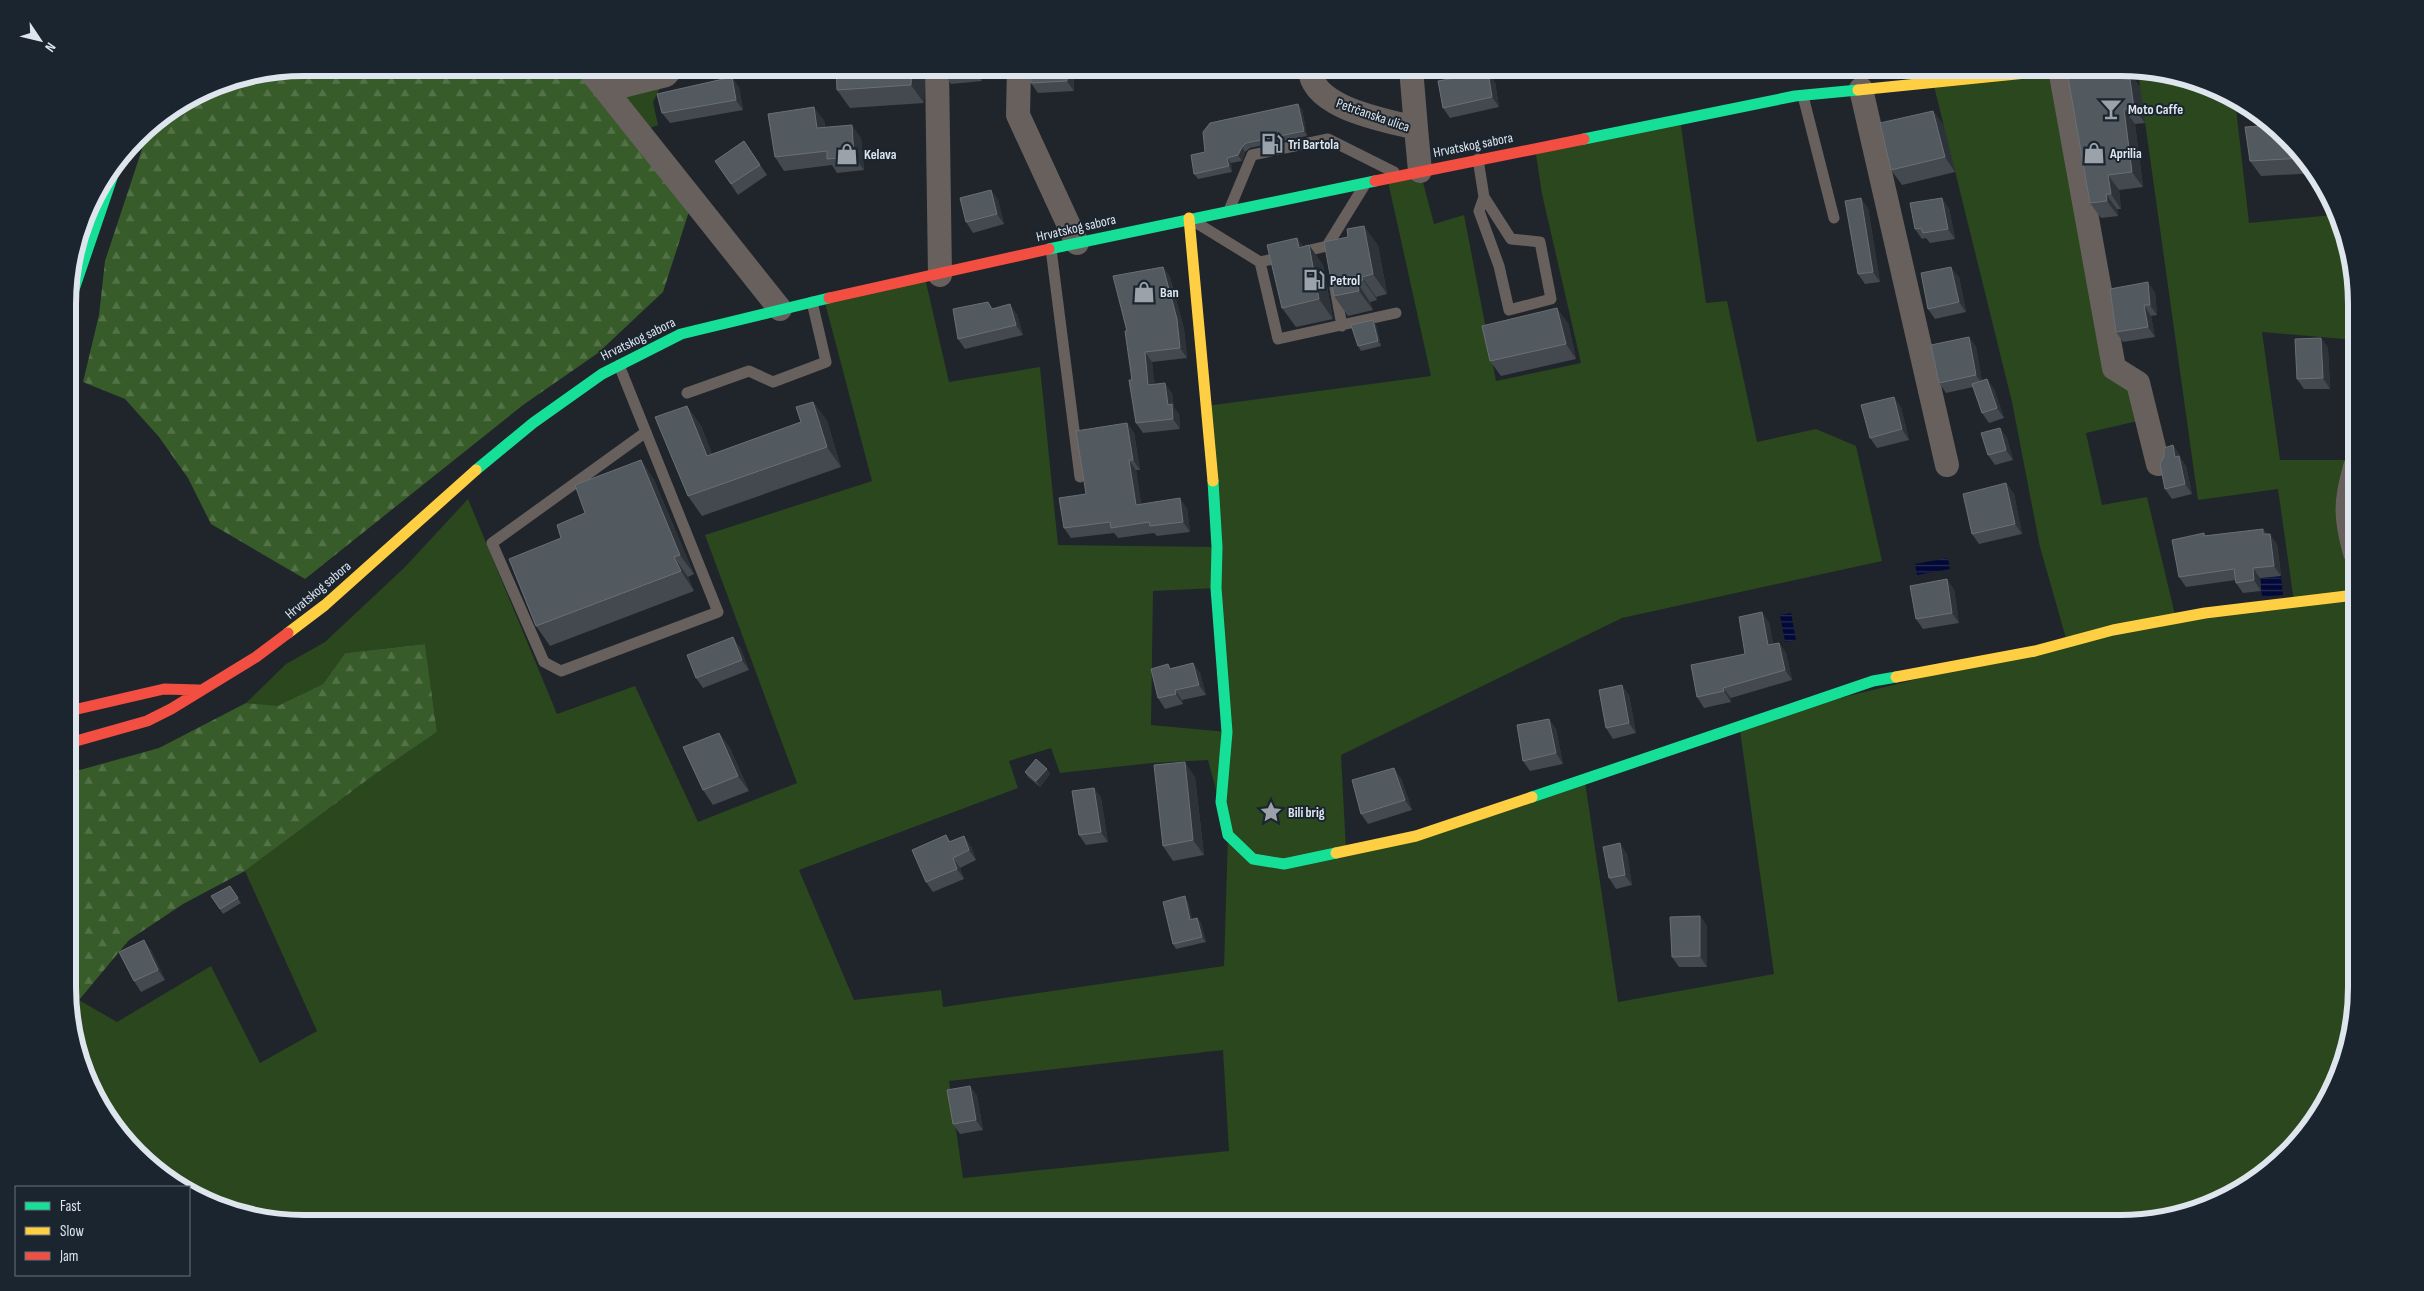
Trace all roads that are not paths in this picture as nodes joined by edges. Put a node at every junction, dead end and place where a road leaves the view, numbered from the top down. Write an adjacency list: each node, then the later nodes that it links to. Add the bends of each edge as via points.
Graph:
1 (595, 76): 10 (street)
2 (662, 76): 10 (street)
3 (937, 76): 25 (street)
4 (1019, 76): 21 (street, via 1018,115)
5 (1312, 76): 12 (street, Petrčanska ulica, via 1324,97 1356,112)
6 (1411, 76): 12 (street)
7 (1989, 76): 9 (main road, Hrvatskog sabora)
8 (2068, 76): 34 (street, via 2114,368 2138,383)
9 (1861, 89): 11 (main road, Hrvatskog sabora); 35 (street)
10 (606, 90): 28 (street)
11 (1803, 95): 13 (main road, Hrvatskog sabora); 20 (lane)
12 (1416, 128): 14 (street, Petrčanska ulica)
13 (1478, 159): 14 (main road, Hrvatskog sabora); 17 (lane)
14 (1410, 173): 15 (main road, Hrvatskog sabora); 18 (lane, via 1328,139 1318,141 1252,155)
15 (1366, 182): 18 (main road, Hrvatskog sabora); 23 (lane, via 1328,250)
16 (109, 187): 26 (main road)
17 (1484, 196): 17 (lane, via 1479,211 1499,266 1509,310 1551,299 1540,242 1511,239)
18 (1230, 210): 19 (main road, Hrvatskog sabora)
19 (1189, 218): 21 (main road, Hrvatskog sabora); 23 (lane); 39 (main road, via 1211,446 1217,547 1216,588 1227,732 1221,802 1228,835 1254,859 1284,864 1416,836 1874,680 2035,651 2113,630 2205,614)
20 (1834, 218)
21 (1077, 243): 22 (main road, Hrvatskog sabora)
22 (1052, 249): 25 (main road, Hrvatskog sabora); 36 (lane)
23 (1260, 262): 30 (lane, via 1278,339)
24 (1332, 272): 30 (lane)
25 (940, 275): 27 (main road, Hrvatskog sabora)
26 (78, 278)
27 (812, 302): 28 (main road, Hrvatskog sabora); 32 (lane, via 826,362 773,382 750,371)
28 (780, 309): 31 (main road, Hrvatskog sabora, via 681,334)
29 (1396, 313): 30 (lane)
30 (1342, 326)
31 (619, 365): 33 (lane); 40 (main road, Hrvatskog sabora, via 602,374 490,457 289,634 228,675)
32 (688, 393)
33 (646, 432): 33 (lane, via 492,544 544,662 561,671 718,612)
34 (2158, 464)
35 (1947, 465)
36 (1080, 477)
37 (2348, 492): 38 (street)
38 (2348, 528)
39 (2348, 596)
40 (199, 690): 41 (main road, Hrvatskog sabora, via 164,689); 42 (main road, Hrvatskog sabora, via 147,721)
41 (76, 709)
42 (76, 741)

